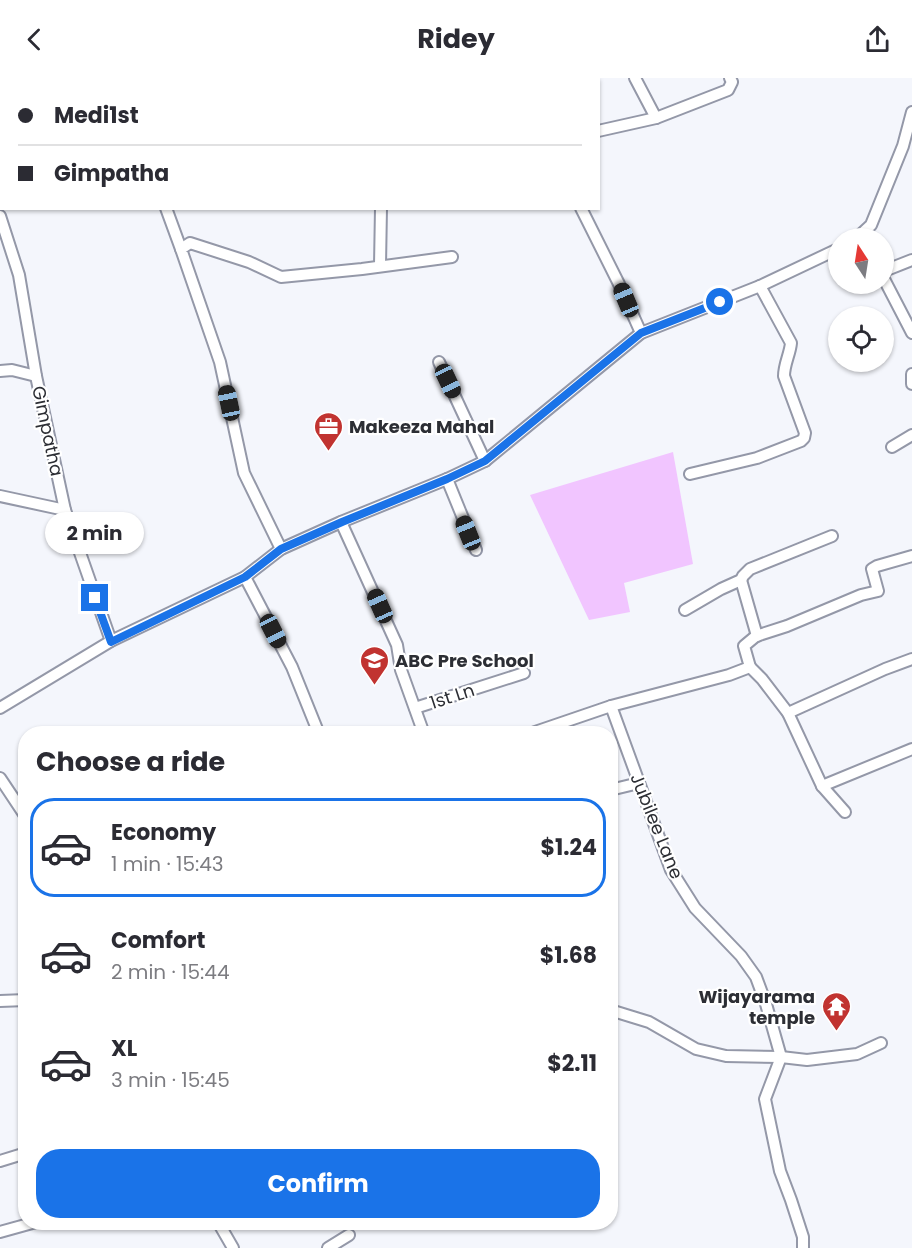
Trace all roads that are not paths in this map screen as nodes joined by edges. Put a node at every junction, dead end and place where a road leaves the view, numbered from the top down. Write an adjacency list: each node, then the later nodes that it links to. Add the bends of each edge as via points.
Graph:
1 (635, 78): 4 (street)
2 (730, 78): 4 (street, via 728,90)
3 (912, 112): 10 (street, via 903,146)
4 (656, 118): 5 (street)
5 (600, 131)
6 (167, 210): 11 (street)
7 (381, 210): 15 (street)
8 (582, 210): 19 (street)
9 (0, 216): 24 (street, Gimpatha, via 19,275)
10 (868, 228)
11 (181, 249): 15 (street, via 190,243 281,277); 35 (street, via 220,362 244,473)
12 (828, 254): 17 (street)
13 (452, 257): 15 (street)
14 (912, 260): 16 (street)
15 (380, 265)
16 (894, 267)
17 (760, 286): 19 (street); 29 (street, via 791,343 784,376 804,438 757,458)
18 (892, 294): 20 (street)
19 (641, 333): 28 (street)
20 (912, 333)
21 (440, 362): 28 (street)
22 (0, 371): 24 (street)
23 (912, 375): 25 (street)
24 (36, 376): 32 (street, Gimpatha)
25 (912, 384)
26 (912, 435): 27 (street)
27 (892, 447)
28 (485, 461): 30 (street)
29 (690, 474)
30 (447, 479): 33 (street); 36 (street)
31 (0, 496): 32 (street)
32 (65, 510): 42 (street, Gimpatha)
33 (342, 522): 35 (street); 48 (street, via 398,645 401,670)
34 (832, 536): 39 (street, via 750,569)
35 (281, 549): 38 (street)
36 (476, 550)
37 (912, 556): 41 (street, via 872,569 879,591)
38 (245, 577): 42 (street); 50 (street, via 292,667)
39 (741, 580): 40 (street); 41 (street)
40 (685, 610)
41 (757, 636): 44 (street, via 744,646)
42 (111, 642): 47 (street)
43 (912, 659): 49 (street)
44 (750, 667): 46 (street); 49 (street)
45 (524, 673): 48 (street, 1st Ln)
46 (611, 706): 52 (street); 55 (street, Jubilee Lane)
47 (0, 708)
48 (415, 708): 51 (street)
49 (788, 713): 56 (street)
50 (316, 726)
51 (421, 726)
52 (553, 726)
53 (912, 749): 56 (street)
54 (0, 778): 58 (street)
55 (639, 783): 57 (street); 64 (street, Jubilee Lane, via 671,870 695,908 756,977)
56 (822, 786): 59 (street)
57 (618, 788)
58 (18, 805)
59 (844, 812)
60 (18, 1000): 61 (street)
61 (0, 1001)
62 (618, 1012): 64 (street, via 649,1022 696,1049 726,1056)
63 (881, 1042): 64 (street, via 857,1054 807,1060)
64 (781, 1057): 73 (street, via 765,1100 780,1171 803,1237)
65 (18, 1155): 66 (street)
66 (0, 1161)
67 (18, 1227): 69 (street)
68 (223, 1230): 71 (street)
69 (0, 1232)
70 (349, 1235): 72 (street)
71 (233, 1248)
72 (328, 1248)
73 (803, 1248)

